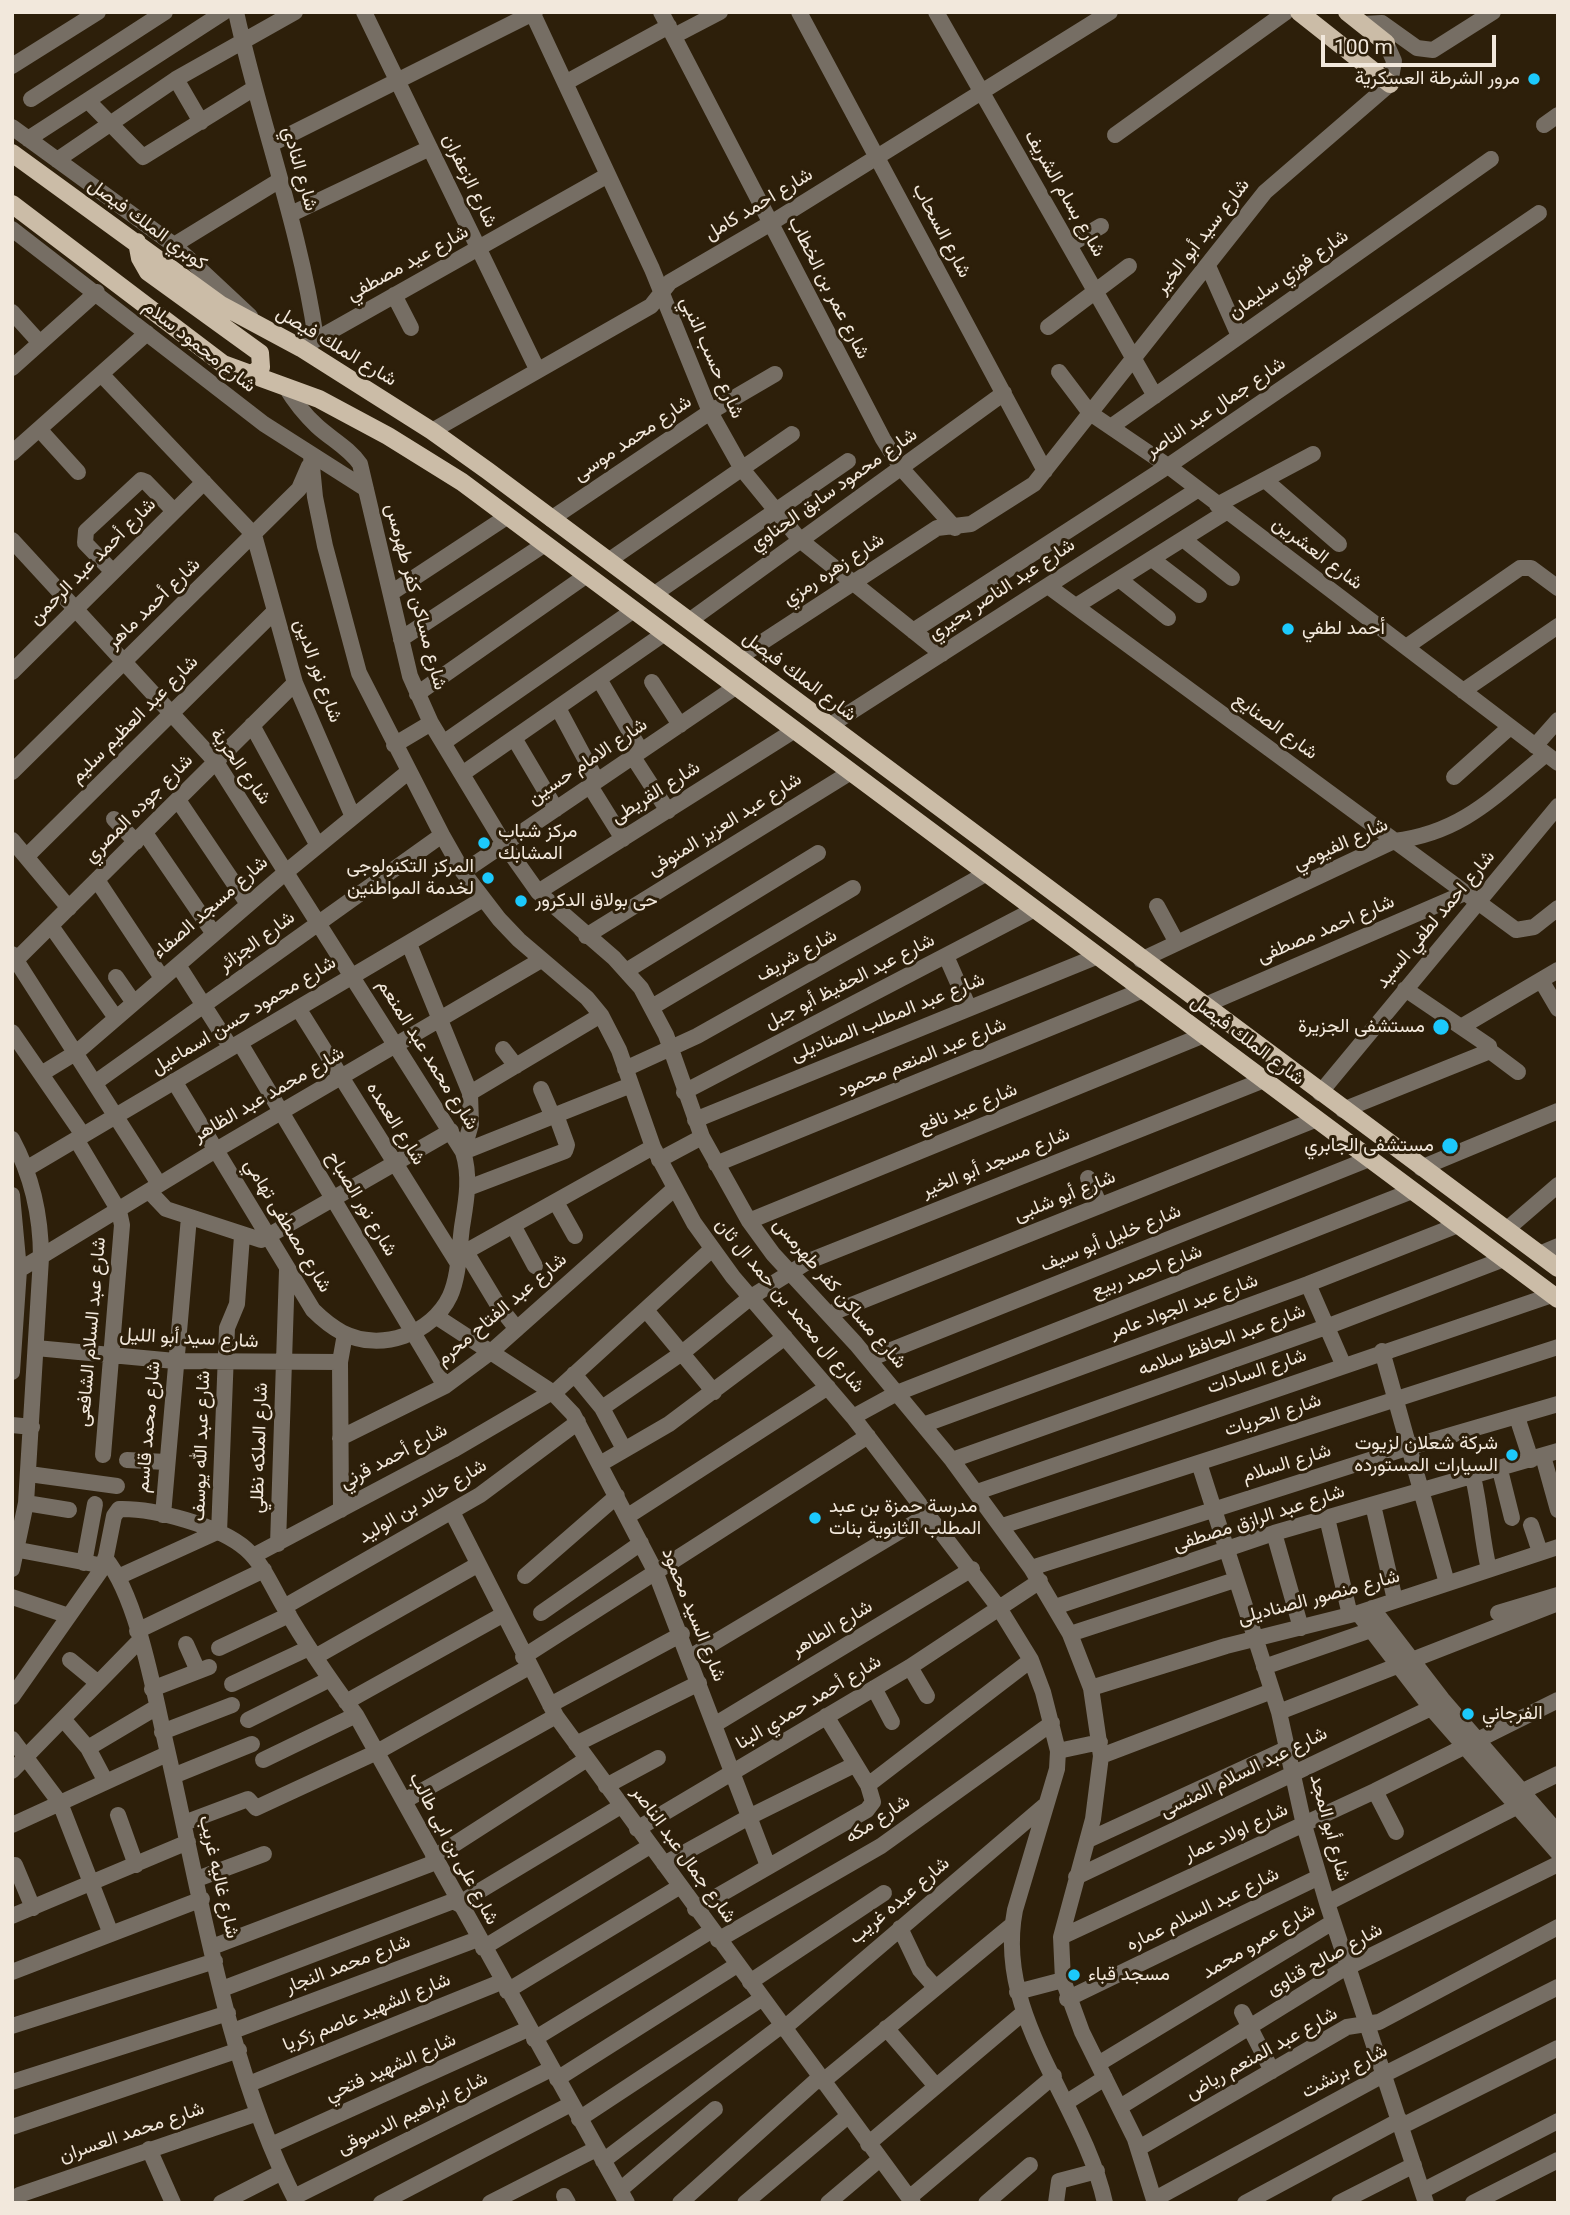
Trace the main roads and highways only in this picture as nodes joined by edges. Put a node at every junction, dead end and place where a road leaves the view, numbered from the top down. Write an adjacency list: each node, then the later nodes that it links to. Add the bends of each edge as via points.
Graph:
1 (1300, 12): 4 (main road)
2 (1347, 12): 3 (main road)
3 (1386, 43)
4 (1390, 84)
5 (12, 153): 7 (main road, كوبري الملك فيصل)
6 (12, 204): 9 (main road, شارع الملك فيصل, via 223,364)
7 (137, 242): 8 (main road, كوبري الملك فيصل, via 221,305); 9 (main road, via 148,272 260,353 261,367)
8 (260, 325): 10 (main road, شارع الملك فيصل, via 308,344 432,431)
9 (250, 376): 11 (main road, شارع الملك فيصل, via 319,399 462,482)
10 (951, 817): 11 (main road, via 950,832); 12 (main road, شارع الملك فيصل)
11 (941, 839): 13 (main road, شارع الملك فيصل)
12 (982, 840): 13 (main road, via 970,846); 14 (main road, شارع الملك فيصل)
13 (970, 861): 15 (main road, شارع الملك فيصل)
14 (1558, 1268)
15 (1555, 1297)

